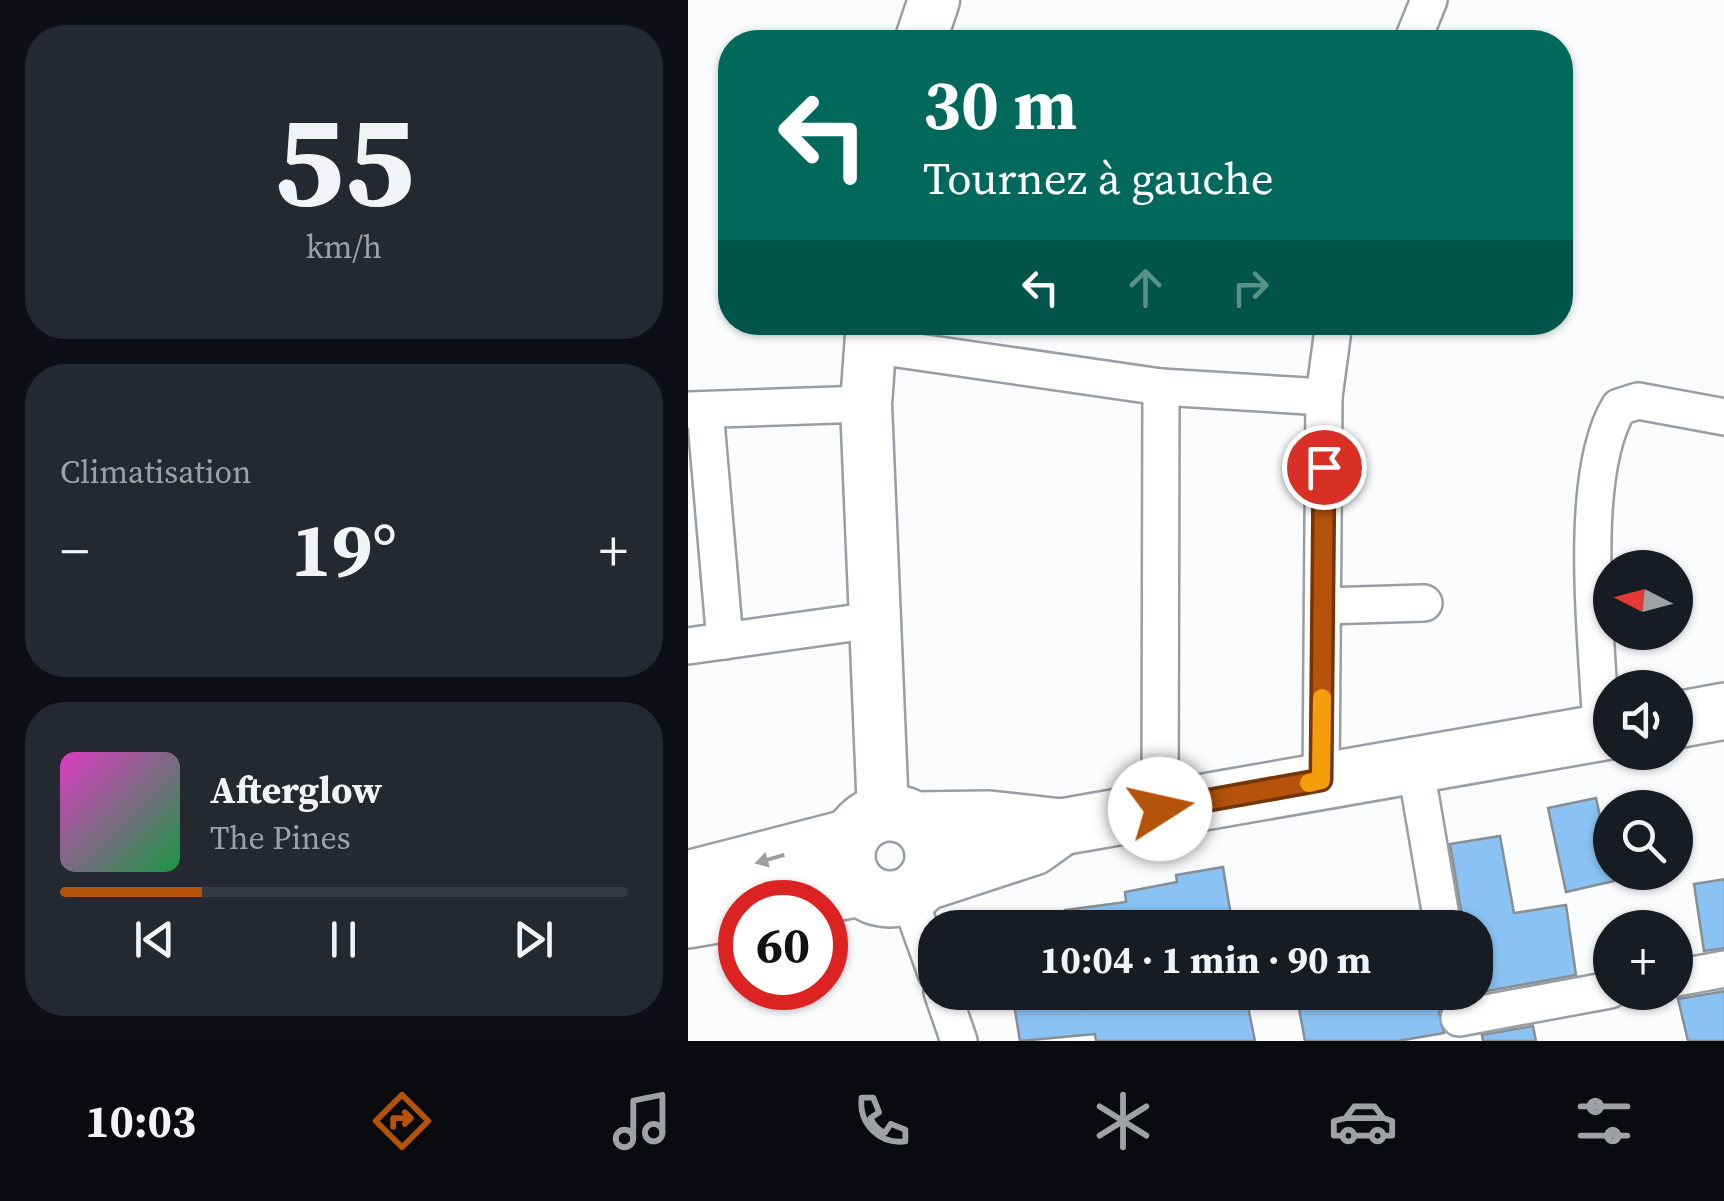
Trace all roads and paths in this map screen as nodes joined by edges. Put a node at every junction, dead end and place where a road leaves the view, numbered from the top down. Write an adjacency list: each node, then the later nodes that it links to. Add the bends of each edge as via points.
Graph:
1 (934, 0): 3 (street)
2 (1429, 0): 4 (street)
3 (924, 30)
4 (1417, 30)
5 (871, 335): 10 (street)
6 (876, 335): 8 (street)
7 (1332, 335): 9 (street)
8 (1161, 387): 9 (street); 24 (street)
9 (1324, 397): 14 (street)
10 (866, 404): 11 (street); 15 (street)
11 (696, 410): 16 (street)
12 (1724, 416): 18 (street, via 1638,400 1619,407 1607,426 1594,498)
13 (1424, 603): 14 (street)
14 (1323, 606): 23 (street)
15 (874, 620): 16 (street); 25 (street)
16 (725, 641): 17 (street)
17 (688, 646)
18 (1603, 670)
19 (1724, 711): 20 (main road)
20 (1693, 717)
21 (1593, 734): 22 (main road)
22 (1415, 764): 23 (main road); 28 (street)
23 (1321, 780): 24 (main road)
24 (1160, 809): 25 (main road, via 1061,827 1033,847)
25 (890, 856): 26 (main road, one-way to 26); 27 (main road); 31 (street)
26 (688, 879)
27 (837, 880)
28 (1441, 910)
29 (718, 915): 30 (main road)
30 (688, 920)
31 (918, 927)
32 (1724, 969): 33 (street)
33 (1693, 975)
34 (1593, 993): 36 (street)
35 (948, 1010): 37 (street)
36 (1459, 1017)
37 (959, 1041)

